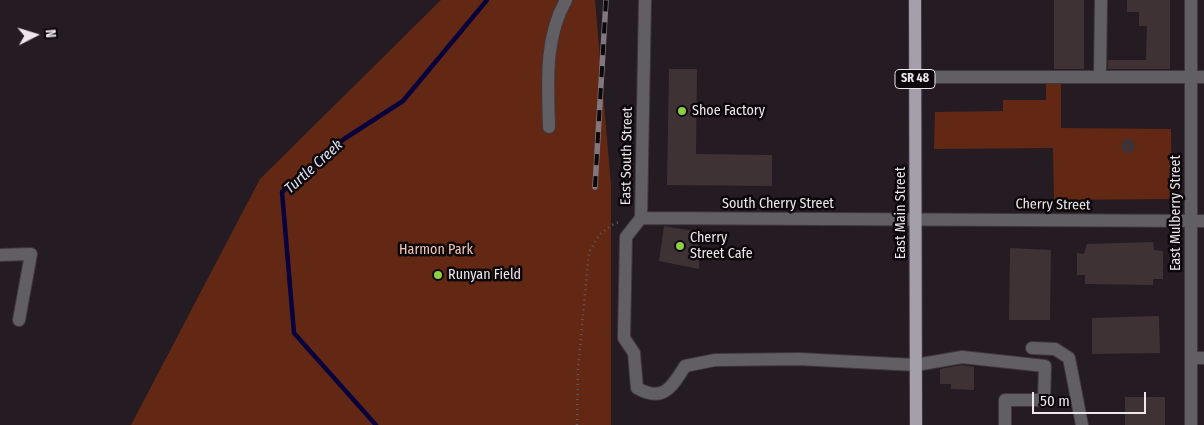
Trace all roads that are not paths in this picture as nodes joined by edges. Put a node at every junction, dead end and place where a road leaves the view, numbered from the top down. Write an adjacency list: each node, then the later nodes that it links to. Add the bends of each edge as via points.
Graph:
1 (566, 0): 10 (street, via 556,18 547,68)
2 (645, 0): 11 (street, East South Street)
3 (915, 0): 6 (main road, East Main Street / SR 48)
4 (1101, 0): 7 (street)
5 (1191, 0): 8 (street, East Mulberry Street)
6 (915, 77): 7 (street); 12 (main road, East Main Street / SR 48)
7 (1100, 77): 8 (street)
8 (1191, 77): 9 (street); 14 (street, East Mulberry Street)
9 (1204, 77)
10 (549, 128)
11 (641, 218): 12 (street, South Cherry Street); 19 (street, East South Street, via 626,236 624,338 634,353 637,388 648,395 664,393 685,366 715,360 799,359)
12 (916, 219): 14 (street, Cherry Street); 19 (main road, East Main Street / SR 48)
13 (1204, 221): 14 (street, Cherry Street)
14 (1191, 222): 18 (street, East Mulberry Street)
15 (0, 255): 16 (street, via 31,254)
16 (19, 320)
17 (1032, 348): 22 (street, via 1055,348 1069,358)
18 (1197, 358): 23 (street, East Mulberry Street)
19 (916, 365): 20 (main road, East Main Street / SR 48); 21 (street, via 962,357 1045,366 1044,400 1005,400)
20 (916, 425)
21 (1004, 425)
22 (1082, 425)
23 (1191, 425)

